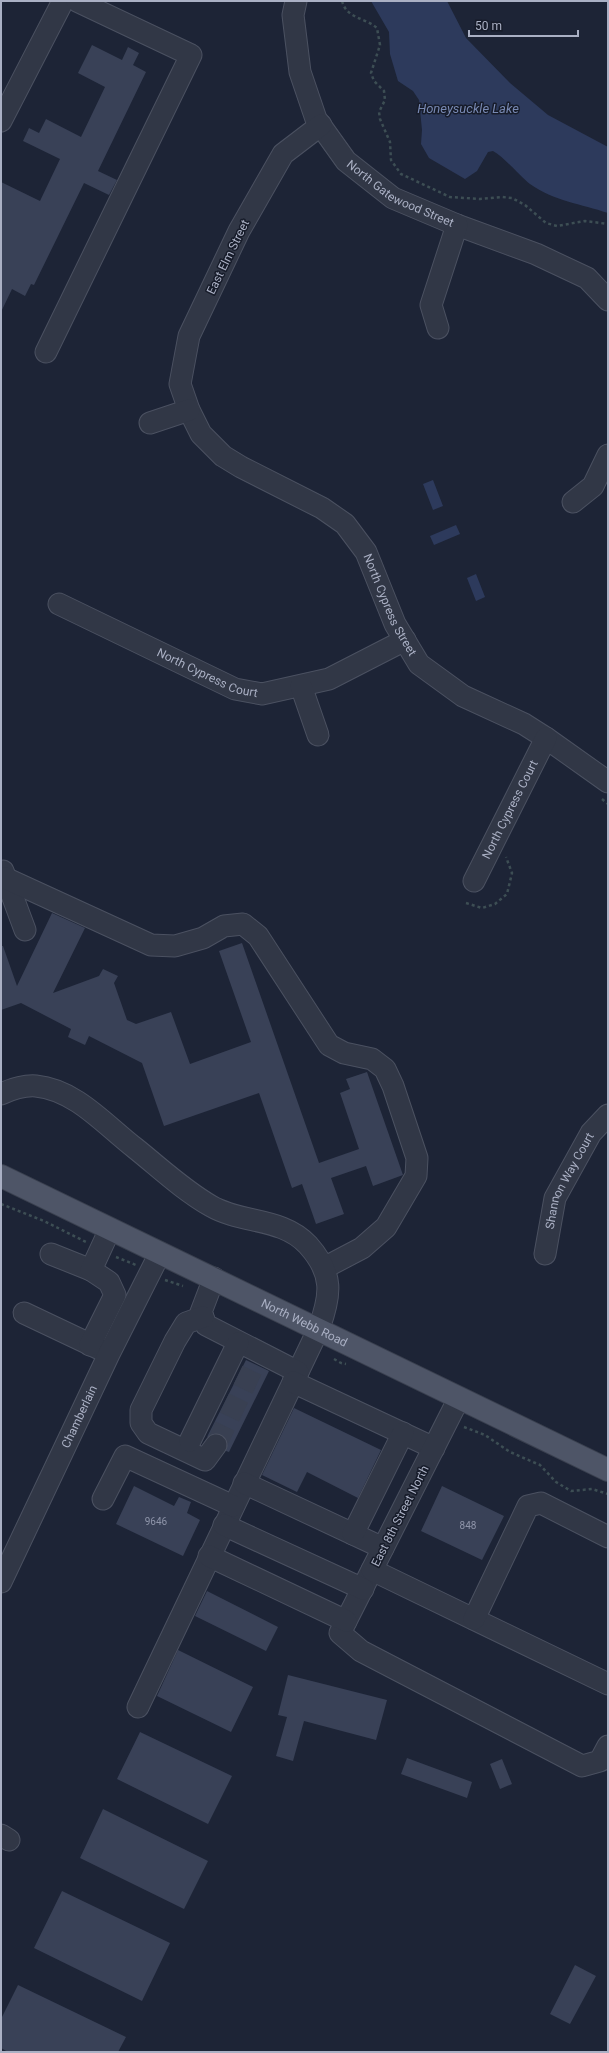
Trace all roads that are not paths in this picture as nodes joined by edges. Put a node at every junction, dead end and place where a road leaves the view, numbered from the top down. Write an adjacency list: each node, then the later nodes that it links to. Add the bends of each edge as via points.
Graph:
1 (63, 1): 4 (street)
2 (77, 1): 9 (street, via 190,55)
3 (296, 1): 5 (street, North Gatewood Street, via 293,15 300,72 316,119)
4 (1, 121)
5 (321, 125): 6 (street, North Gatewood Street, via 346,161 393,198); 10 (street, East Elm Street, via 283,154 239,231 192,329 180,384)
6 (457, 225): 7 (street, North Gatewood Street, via 536,254 586,278); 8 (street, via 431,305)
7 (608, 300)
8 (438, 328)
9 (46, 352)
10 (189, 410): 11 (street); 15 (street, North Cypress Street, via 201,434 223,456 322,508 345,524 366,552 395,624)
11 (150, 422)
12 (608, 455): 13 (street, via 593,486)
13 (573, 502)
14 (59, 604): 16 (street, North Cypress Court, via 235,689 262,694)
15 (405, 640): 16 (street, North Cypress Court, via 329,679); 18 (street, North Cypress Street, via 419,664 462,696 524,724)
16 (301, 686): 17 (street)
17 (318, 736)
18 (546, 738): 19 (street, North Cypress Street); 21 (street, North Cypress Court)
19 (608, 782)
20 (3, 872): 22 (street); 30 (street, via 151,945 175,946 203,938 224,926 243,924 258,936 329,1045 344,1053 372,1059 385,1069 417,1158 416,1176 386,1227 362,1248)
21 (474, 881)
22 (25, 930)
23 (1, 1094): 30 (street, via 21,1087 37,1086 68,1096 97,1115 188,1192 232,1216 264,1221 283,1228 308,1245)
24 (608, 1115): 29 (street, Shannon Way Court, via 591,1133 555,1198)
25 (1, 1176): 26 (main road, North Webb Road)
26 (110, 1229): 27 (main road, North Webb Road); 31 (street)
27 (160, 1253): 32 (main road, North Webb Road); 38 (street, Chamberlain)
28 (51, 1254): 31 (street)
29 (545, 1254)
30 (324, 1268): 35 (street, via 329,1280 328,1293)
31 (91, 1270): 37 (street, via 109,1282 115,1295)
32 (214, 1278): 34 (street, via 201,1312); 35 (main road, North Webb Road)
33 (24, 1313): 37 (street)
34 (202, 1317): 36 (street, via 206,1326); 43 (street, via 186,1323 175,1341 141,1410 141,1423 148,1433 205,1460)
35 (318, 1328): 39 (street); 40 (main road, North Webb Road)
36 (238, 1342): 39 (street, via 258,1359); 42 (street)
37 (90, 1345): 38 (street)
38 (110, 1354): 55 (street, Chamberlain)
39 (296, 1377): 41 (street); 46 (street)
40 (459, 1398): 44 (street, East 8th Street North); 45 (main road, North Webb Road)
41 (403, 1433): 44 (street); 50 (street)
42 (190, 1441)
43 (216, 1445)
44 (434, 1448): 52 (street, East 8th Street North)
45 (608, 1470)
46 (244, 1483): 48 (street); 50 (street)
47 (103, 1499): 48 (street, via 125,1456)
48 (233, 1506): 49 (street)
49 (224, 1525): 53 (street); 56 (street)
50 (353, 1534): 52 (street)
51 (608, 1537): 57 (street, via 540,1503 528,1506)
52 (383, 1548): 54 (street, East 8th Street North)
53 (209, 1556): 58 (street); 60 (street)
54 (372, 1570): 56 (street, East 8th Street North); 57 (street)
55 (2, 1578)
56 (362, 1589): 58 (street, East 8th Street North)
57 (474, 1619): 59 (street)
58 (343, 1627): 61 (street, via 361,1651 582,1766 600,1761)
59 (608, 1684)
60 (138, 1707)
61 (608, 1746)

